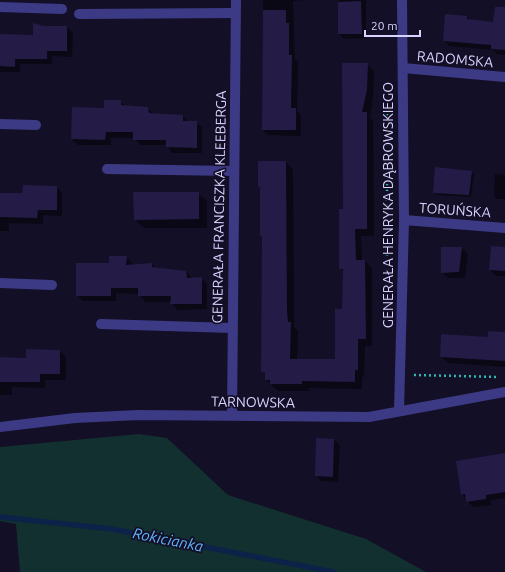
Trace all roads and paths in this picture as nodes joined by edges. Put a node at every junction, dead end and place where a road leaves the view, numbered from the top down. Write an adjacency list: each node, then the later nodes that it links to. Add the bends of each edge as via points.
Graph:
1 (236, 0): 6 (street, GENERAŁA FRANCISZKA KLEEBERGA)
2 (402, 0): 7 (street, GENERAŁA HENRYKA DĄBROWSKIEGO)
3 (0, 7): 4 (street)
4 (62, 8)
5 (79, 14): 6 (street)
6 (235, 14): 13 (street, GENERAŁA FRANCISZKA KLEEBERGA)
7 (403, 68): 8 (street, RADOMSKA); 14 (street, GENERAŁA HENRYKA DĄBROWSKIEGO)
8 (505, 77)
9 (387, 103): 16 (path)
10 (0, 124): 11 (street)
11 (36, 125)
12 (107, 169): 13 (street)
13 (233, 171): 20 (street, GENERAŁA FRANCISZKA KLEEBERGA)
14 (404, 220): 15 (street, TORUŃSKA); 21 (street, GENERAŁA HENRYKA DĄBROWSKIEGO)
15 (505, 228)
16 (387, 278)
17 (0, 284): 18 (street)
18 (52, 285)
19 (101, 324): 20 (street)
20 (232, 328): 25 (street, GENERAŁA FRANCISZKA KLEEBERGA)
21 (400, 374): 22 (path); 24 (street, GENERAŁA HENRYKA DĄBROWSKIEGO)
22 (505, 378)
23 (505, 392): 24 (street, TARNOWSKA)
24 (400, 411): 25 (street, TARNOWSKA, via 369,417)
25 (232, 415): 26 (street, TARNOWSKA, via 75,418)
26 (0, 428)

